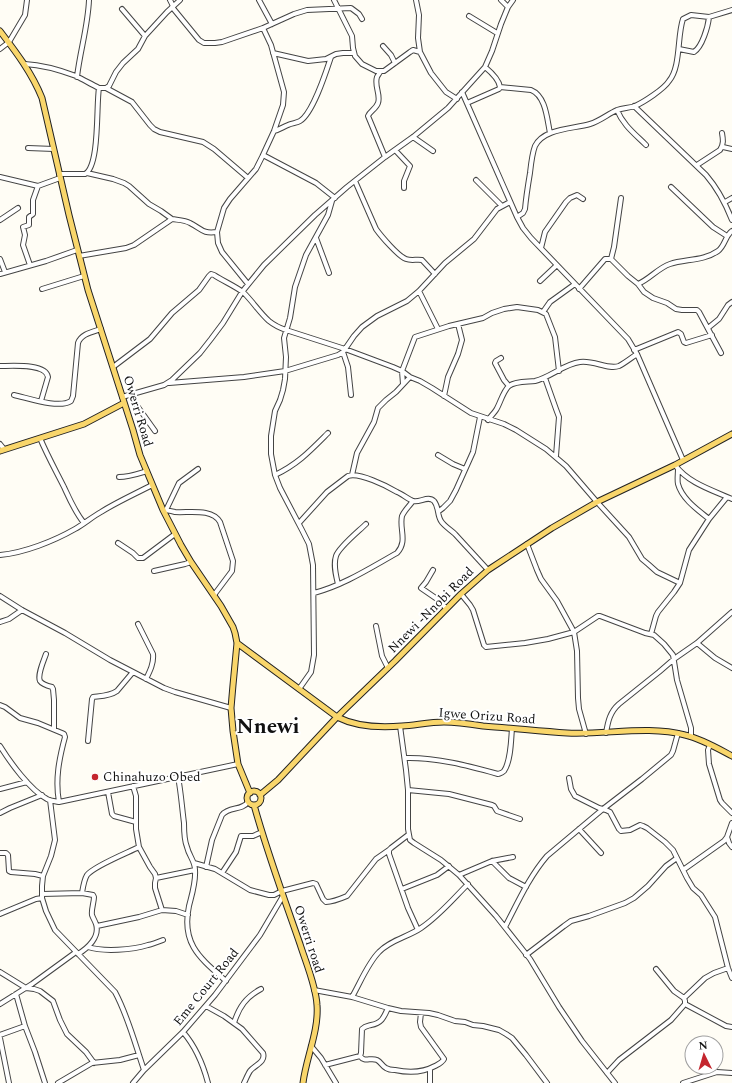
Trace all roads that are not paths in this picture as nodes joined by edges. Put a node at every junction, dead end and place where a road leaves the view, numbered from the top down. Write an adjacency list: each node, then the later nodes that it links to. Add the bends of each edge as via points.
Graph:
1 (27, 0): 23 (street, via 25,14)
2 (89, 0): 35 (street)
3 (170, 0): 10 (street)
4 (180, 0): 10 (street)
5 (259, 0): 18 (street)
6 (334, 0): 12 (street)
7 (416, 0): 27 (street)
8 (501, 0): 11 (street)
9 (513, 0): 11 (street)
10 (173, 7): 19 (street, via 204,43 222,42); 22 (street)
11 (508, 7): 21 (street)
12 (339, 9): 17 (street, via 352,8); 18 (street, via 307,10); 28 (street, via 352,36)
13 (122, 10): 22 (street)
14 (732, 10): 16 (street)
15 (469, 16): 21 (street)
16 (709, 17): 26 (street, via 709,24 696,50 694,52); 26 (street, via 690,15 683,19)
17 (362, 19)
18 (272, 24): 19 (street)
19 (263, 28): 29 (street)
20 (0, 31): 23 (main road, Owerri Road)
21 (497, 33): 33 (street)
22 (145, 36): 38 (street, via 138,49 122,63)
23 (9, 42): 25 (street); 32 (main road, Owerri Road)
24 (383, 46): 31 (street)
25 (0, 49)
26 (678, 49): 42 (street, via 670,80)
27 (420, 52): 31 (street, via 413,50); 40 (street, via 431,73 446,92)
28 (354, 53): 30 (street, via 343,52); 34 (street, via 362,64)
29 (273, 54): 30 (street, via 308,61); 44 (street, via 284,92 283,105)
30 (331, 57): 44 (street, via 322,83 304,118)
31 (395, 63): 34 (street)
32 (25, 64): 35 (street, via 42,66); 51 (main road, Owerri Road, via 42,98)
33 (484, 67): 36 (street, via 492,73); 39 (street)
34 (380, 72): 56 (street, via 376,83 378,104 368,116)
35 (77, 77): 37 (street)
36 (500, 87): 41 (street); 46 (street, via 531,90 539,95 544,105)
37 (99, 88): 38 (street); 58 (street, via 96,148)
38 (106, 88): 61 (street, via 132,102 154,129 203,142)
39 (462, 92): 40 (street); 41 (street)
40 (457, 99): 47 (street, via 436,120)
41 (466, 103): 71 (street)
42 (634, 106): 43 (street); 57 (street)
43 (617, 110): 46 (street, via 590,124); 48 (street, via 624,124)
44 (274, 131): 55 (street)
45 (722, 132): 49 (street)
46 (550, 133): 75 (street, via 536,145 525,209)
47 (413, 137): 53 (street); 54 (street)
48 (646, 145)
49 (722, 147): 52 (street); 57 (street)
50 (28, 148): 51 (street)
51 (54, 149): 59 (main road, Owerri Road)
52 (732, 149)
53 (395, 150): 56 (street); 66 (street, via 410,166)
54 (433, 152)
55 (263, 155): 61 (street); 69 (street, via 316,183)
56 (385, 157): 63 (street)
57 (697, 165): 72 (street)
58 (88, 173): 59 (street); 76 (street, via 124,183)
59 (60, 176): 64 (street); 84 (main road, Owerri Road)
60 (0, 177): 64 (street)
61 (248, 178): 80 (street, via 224,208)
62 (476, 180): 73 (street)
63 (355, 181): 69 (street); 92 (street, via 380,236 403,257 422,260)
64 (38, 186): 88 (street, via 29,225 23,227 25,235 22,245)
65 (671, 187): 81 (street, via 713,227)
66 (404, 188)
67 (621, 198): 87 (street)
68 (732, 198): 72 (street)
69 (334, 199): 82 (street); 95 (street, via 264,265)
70 (583, 199): 83 (street, via 577,195 566,202 545,232)
71 (510, 202): 73 (street); 75 (street)
72 (725, 202): 78 (street)
73 (502, 206): 92 (street, via 492,214 470,244 454,254)
74 (18, 208): 77 (street)
75 (517, 217): 83 (street)
76 (172, 219): 80 (street, via 191,224 203,232); 85 (street, via 134,245)
77 (0, 220)
78 (732, 220)
79 (732, 231): 81 (street)
80 (217, 232): 95 (street, via 222,252)
81 (727, 236): 97 (street, via 718,251 664,266)
82 (316, 238): 91 (street); 108 (street, via 306,255 295,287)
83 (542, 248): 89 (street)
84 (77, 250): 85 (main road, Owerri Road); 88 (street)
85 (79, 256): 93 (main road, Owerri Road)
86 (0, 259): 90 (street)
87 (611, 259): 97 (street); 99 (street, via 604,259)
88 (30, 265): 90 (street)
89 (557, 265): 94 (street); 96 (street)
90 (2, 273)
91 (329, 273)
92 (435, 274): 100 (street)
93 (84, 276): 98 (street); 106 (main road, Owerri Road)
94 (540, 281)
95 (248, 284): 101 (street)
96 (575, 284): 99 (street); 103 (street, via 550,302)
97 (638, 284): 105 (street, via 653,298 676,309 697,310)
98 (42, 289)
99 (579, 289): 110 (street, via 628,339)
100 (419, 291): 107 (street); 111 (street, via 407,301 377,316 362,327)
101 (242, 292): 108 (street, via 270,322); 116 (street, via 211,274 199,290 172,313 150,339); 122 (street, via 211,339)
102 (732, 302): 105 (street)
103 (543, 312): 104 (street, via 528,308 510,308); 118 (street, via 556,337)
104 (458, 324): 107 (street); 128 (street, via 462,340 448,377)
105 (708, 328): 109 (street)
106 (100, 329): 116 (main road, Owerri Road); 130 (street, via 83,336 78,343 71,401 54,404)
107 (438, 329): 117 (street, via 415,337)
108 (286, 330): 111 (street); 119 (street)
109 (712, 335): 110 (street, via 686,343 678,332); 112 (street)
110 (634, 350): 113 (street)
111 (344, 351): 117 (street); 119 (street, via 333,358); 127 (street)
112 (721, 353)
113 (637, 354): 118 (street, via 614,367 580,362); 142 (street)
114 (501, 358): 124 (street, via 496,363)
115 (0, 366): 130 (street, via 38,367 44,371 48,377)
116 (113, 367): 129 (main road, Owerri Road)
117 (402, 371): 120 (street); 123 (street)
118 (560, 371): 121 (street)
119 (285, 372): 122 (street); 147 (street, via 283,390 275,411 272,436 271,454)
120 (410, 377): 123 (street); 128 (street)
121 (545, 378): 124 (street); 141 (street, via 559,416)
122 (169, 383): 125 (street)
123 (403, 384): 148 (street, via 378,408 374,422 357,454)
124 (509, 386): 133 (street)
125 (131, 394): 129 (street); 134 (street)
126 (14, 395): 130 (street)
127 (352, 395)
128 (444, 396): 132 (street)
129 (122, 397): 131 (main road, Owerri Road)
130 (41, 401)
131 (124, 403): 137 (main road, via 84,424); 146 (main road, Owerri Road)
132 (480, 416): 133 (street); 144 (street, via 473,452)
133 (488, 420): 141 (street, via 516,430)
134 (155, 431)
135 (328, 433): 147 (street, via 294,465)
136 (732, 434): 142 (main road, Nnewi -Nnobi Road)
137 (40, 438): 139 (main road); 157 (street, via 75,511)
138 (0, 444): 139 (street)
139 (2, 450)
140 (438, 455): 144 (street)
141 (556, 456): 153 (street)
142 (683, 460): 143 (main road, Nnewi -Nnobi Road)
143 (677, 467): 151 (street, via 689,479); 153 (main road, Nnewi -Nnobi Road); 156 (street, via 681,491 691,505)
144 (465, 469): 155 (street, via 450,501)
145 (198, 470): 154 (street, via 179,483)
146 (146, 471): 149 (street, via 134,476); 150 (main road, Owerri Road)
147 (275, 475): 158 (street)
148 (352, 475): 152 (street, via 375,482); 158 (street, via 327,492)
149 (118, 477)
150 (152, 485): 154 (main road, Owerri Road); 157 (street)
151 (730, 498): 156 (street)
152 (413, 501): 155 (street, via 432,500); 169 (street, via 402,515 402,541 397,553 354,578)
153 (597, 502): 162 (main road, Nnewi -Nnobi Road); 168 (street, via 629,537 642,559 657,572)
154 (164, 510): 160 (main road, Owerri Road); 172 (street, via 209,514 220,522 233,565 232,572)
155 (439, 511): 166 (street, via 441,521)
156 (709, 520): 168 (street, via 689,550)
157 (84, 523): 163 (street, via 43,544)
158 (299, 523): 170 (street, via 312,556)
159 (366, 524): 169 (street, via 336,557)
160 (175, 534): 161 (street, via 143,558 138,558); 164 (main road, Owerri Road)
161 (118, 543)
162 (528, 544): 166 (main road, Nnewi -Nnobi Road); 180 (street, via 541,579)
163 (0, 555)
164 (191, 562): 167 (street); 172 (main road, Owerri Road)
165 (432, 570): 174 (street, via 421,588)
166 (488, 570): 171 (main road, Nnewi -Nnobi Road)
167 (154, 571)
168 (680, 583): 181 (street, via 658,612)
169 (338, 584): 170 (street)
170 (314, 593): 190 (street, via 312,668)
171 (461, 594): 174 (main road, Nnewi -Nnobi Road); 180 (street, via 470,605 486,647 548,639)
172 (214, 595): 182 (main road, Owerri Road, via 233,627)
173 (0, 596): 175 (street)
174 (446, 608): 186 (main road, Nnewi -Nnobi Road)
175 (22, 610): 177 (street); 188 (street)
176 (732, 612): 183 (street)
177 (0, 622)
178 (138, 624): 189 (street, via 154,658)
179 (376, 626): 186 (street, via 382,656)
180 (574, 632): 181 (street, via 600,616); 199 (street, via 578,651 578,698)
181 (651, 634): 185 (street, via 664,644)
182 (237, 643): 190 (main road, Igwe Orizu Road); 192 (main road, Owerri Road)
183 (697, 643): 185 (street); 187 (street)
184 (46, 654): 196 (street, via 39,678 53,689)
185 (674, 659): 197 (street, via 614,709); 200 (street)
186 (388, 668): 193 (main road, Nnewi -Nnobi Road)
187 (732, 668)
188 (133, 672): 189 (street); 201 (street, via 114,693 93,697)
189 (146, 679): 192 (street, via 175,692)
190 (299, 689): 193 (main road, Igwe Orizu Road)
191 (0, 705): 196 (street, via 20,718)
192 (231, 708): 206 (main road, Owerri Road)
193 (337, 717): 194 (main road, Igwe Orizu Road, via 362,725); 216 (main road, Nnewi -Nnobi Road, via 278,780)
194 (400, 726): 195 (main road, Igwe Orizu Road, via 457,722); 205 (street)
195 (512, 728): 199 (main road, Igwe Orizu Road); 205 (street, via 508,761 504,771 498,774 467,765)
196 (54, 730): 218 (street, via 65,737 57,784)
197 (606, 733): 198 (main road, Igwe Orizu Road); 199 (main road, Igwe Orizu Road)
198 (678, 733): 200 (main road, Igwe Orizu Road); 221 (street, via 671,755)
199 (586, 734)
200 (691, 737): 202 (main road, Igwe Orizu Road)
201 (88, 741)
202 (710, 745): 204 (main road, Igwe Orizu Road); 223 (street, via 710,764 720,800)
203 (0, 746): 209 (street)
204 (732, 756)
205 (405, 758): 212 (street)
206 (238, 764): 207 (street); 214 (main road, Owerri Road)
207 (178, 777): 210 (street); 239 (street, via 187,848)
208 (570, 778): 221 (street, via 575,796)
209 (27, 782): 211 (street); 215 (street)
210 (133, 786): 213 (street); 225 (street, via 136,796)
211 (0, 789)
212 (408, 790): 224 (street, via 449,794 492,805 497,812); 229 (street)
213 (108, 792): 218 (street); 225 (street, via 112,814)
214 (250, 793): 216 (main road, via 256,792); 219 (main road, via 247,797)
215 (42, 795): 217 (street); 222 (street)
216 (260, 795): 220 (main road, via 260,801)
217 (50, 800): 218 (street); 246 (street, via 55,840)
218 (59, 802)
219 (248, 802): 220 (main road); 240 (street, via 245,806 229,809 222,815 212,840)
220 (254, 805): 228 (main road, Owerri road)
221 (603, 809): 227 (street); 237 (street, via 610,812 621,831 640,826 647,828 669,846)
222 (0, 813)
223 (732, 813)
224 (520, 819)
225 (136, 822): 231 (street)
226 (732, 823): 230 (street)
227 (580, 829): 235 (street); 249 (street, via 544,860)
228 (262, 832): 244 (street, via 253,836 241,836 236,852); 252 (main road, Owerri road)
229 (408, 835): 233 (street); 241 (street, via 410,840)
230 (727, 838): 232 (street); 243 (street)
231 (139, 847): 247 (street); 251 (street, via 90,872 83,884)
232 (732, 847)
233 (389, 850): 250 (street); 252 (street, via 376,859 351,892 341,899 326,902 313,883)
234 (0, 853): 246 (street, via 8,855 9,871)
235 (601, 853)
236 (513, 857): 238 (street)
237 (677, 858): 243 (street); 263 (street, via 634,898 571,921)
238 (492, 861): 245 (street); 249 (street, via 509,878)
239 (194, 863): 240 (street); 242 (street)
240 (206, 866): 244 (street)
241 (449, 866): 245 (street); 250 (street, via 437,875)
242 (195, 870): 247 (street); 256 (street)
243 (683, 870): 264 (street, via 715,917)
244 (222, 873): 252 (street, via 250,890 269,895)
245 (460, 875): 248 (street)
246 (43, 876): 253 (street)
247 (156, 878): 254 (street, via 155,888)
248 (468, 884): 258 (street); 259 (street)
249 (526, 887): 258 (street)
250 (402, 889): 259 (street)
251 (82, 893): 253 (street); 257 (street, via 94,897 92,916)
252 (283, 894): 268 (street, Eme Court Road, via 260,935); 271 (main road, Owerri road)
253 (42, 896): 255 (street); 262 (street, via 46,911 56,930)
254 (162, 910): 256 (street, via 176,910); 257 (street)
255 (0, 914)
256 (188, 915): 268 (street, via 188,931 197,952 203,961)
257 (97, 926): 261 (street)
258 (505, 927): 263 (street)
259 (418, 930): 273 (street, via 379,952)
260 (163, 940): 261 (street, via 134,948 104,950)
261 (88, 947): 262 (street)
262 (77, 953): 269 (street); 286 (street, via 115,992)
263 (526, 955): 292 (street, via 577,1034)
264 (728, 968): 267 (street); 274 (street, via 705,978)
265 (656, 969): 274 (street, via 674,991)
266 (0, 972): 269 (street)
267 (732, 978)
268 (226, 981): 277 (street, Eme Court Road)
269 (26, 988): 272 (street); 288 (street, via 40,991 53,1001 67,1034)
270 (260, 989): 280 (street, via 245,1001)
271 (314, 990): 273 (street); 285 (main road, Owerri road, via 318,1006)
272 (16, 994): 275 (street); 281 (street)
273 (352, 997): 278 (street)
274 (684, 998): 276 (street)
275 (0, 1004)
276 (684, 1004): 282 (street, via 726,1026); 292 (street, via 671,1020 619,1060)
277 (206, 1006): 280 (street); 283 (street, Eme Court Road)
278 (388, 1008): 279 (street); 287 (street, via 383,1020 362,1029)
279 (421, 1013): 290 (street, via 421,1028 444,1059); 303 (street, via 483,1026 506,1034 512,1038)
280 (234, 1023): 299 (street, via 248,1035 264,1056 250,1070)
281 (25, 1026): 284 (street); 295 (street)
282 (732, 1026)
283 (183, 1032): 291 (street, Eme Court Road); 298 (street, via 198,1054)
284 (0, 1037): 294 (street)
285 (311, 1046): 289 (street); 300 (main road, Owerri road)
286 (139, 1055): 288 (street); 291 (street)
287 (360, 1056): 289 (street); 290 (street, via 364,1060 376,1060 388,1069 413,1072)
288 (94, 1063): 296 (street)
289 (325, 1065): 301 (street)
290 (430, 1069): 302 (street)
291 (144, 1070): 297 (street, Eme Court Road)
292 (607, 1073): 304 (street)
293 (732, 1073): 305 (street, via 717,1072)
294 (9, 1083)
295 (45, 1083)
296 (58, 1083)
297 (133, 1083)
298 (208, 1083)
299 (244, 1083)
300 (303, 1083)
301 (336, 1083)
302 (430, 1083)
303 (547, 1083)
304 (615, 1083)
305 (683, 1083)

